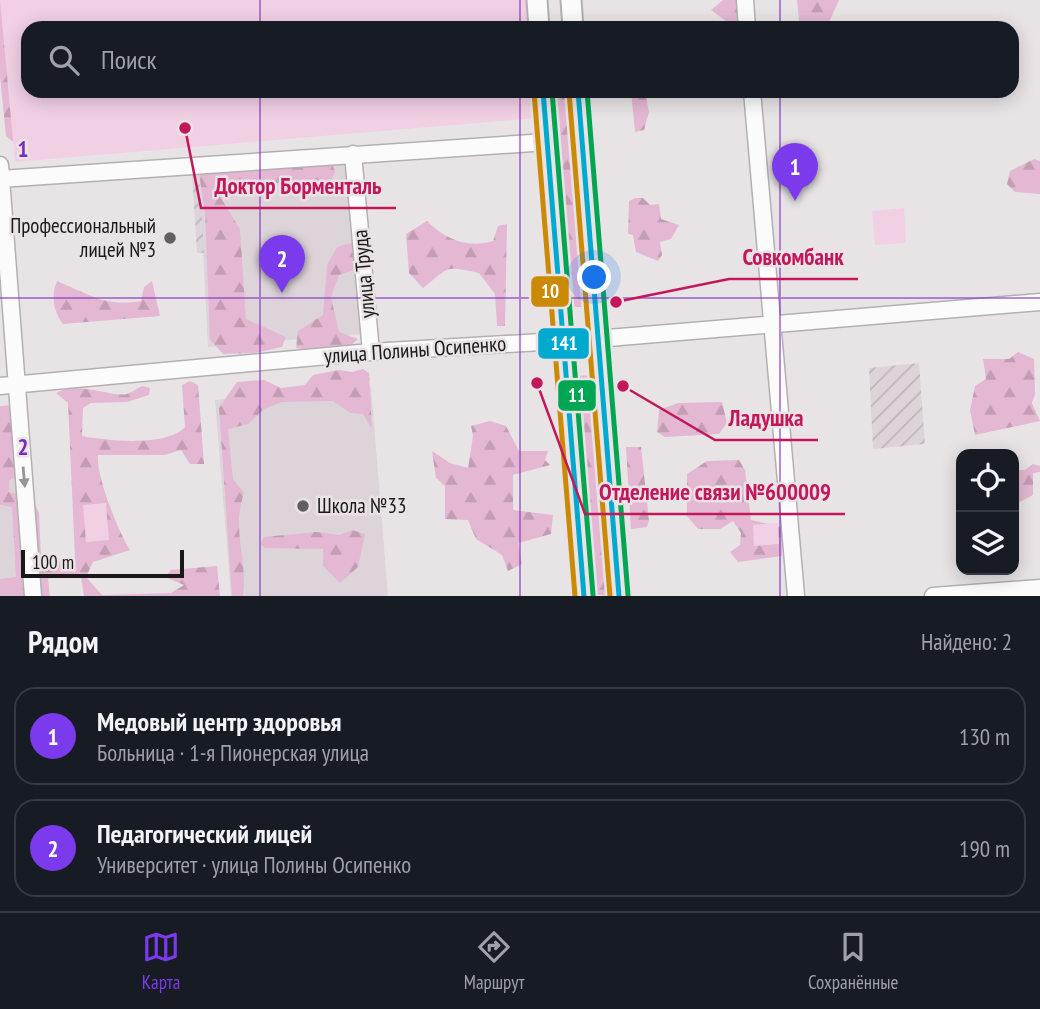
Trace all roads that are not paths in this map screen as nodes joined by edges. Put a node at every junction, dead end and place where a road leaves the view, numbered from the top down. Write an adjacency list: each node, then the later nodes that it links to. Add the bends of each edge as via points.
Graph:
1 (537, 0): 4 (main road)
2 (571, 0): 5 (main road)
3 (745, 0): 6 (street)
4 (538, 21)
5 (572, 21)
6 (746, 21)
7 (544, 98): 10 (main road)
8 (579, 98): 15 (main road)
9 (753, 98): 14 (street)
10 (547, 142): 11 (street); 16 (main road)
11 (353, 154): 12 (street); 17 (street, улица Труда)
12 (0, 174): 18 (street)
13 (1040, 302): 14 (street, улица Полины Осипенко)
14 (773, 323): 15 (street, улица Полины Осипенко); 23 (street)
15 (598, 338): 16 (street, улица Полины Осипенко); 22 (main road)
16 (564, 340): 17 (street, улица Полины Осипенко); 21 (main road)
17 (371, 352): 18 (street, улица Полины Осипенко)
18 (8, 385): 20 (street, one-way to 20)
19 (1040, 588): 24 (street)
20 (33, 596)
21 (584, 596)
22 (618, 596)
23 (796, 596)
24 (933, 596)

